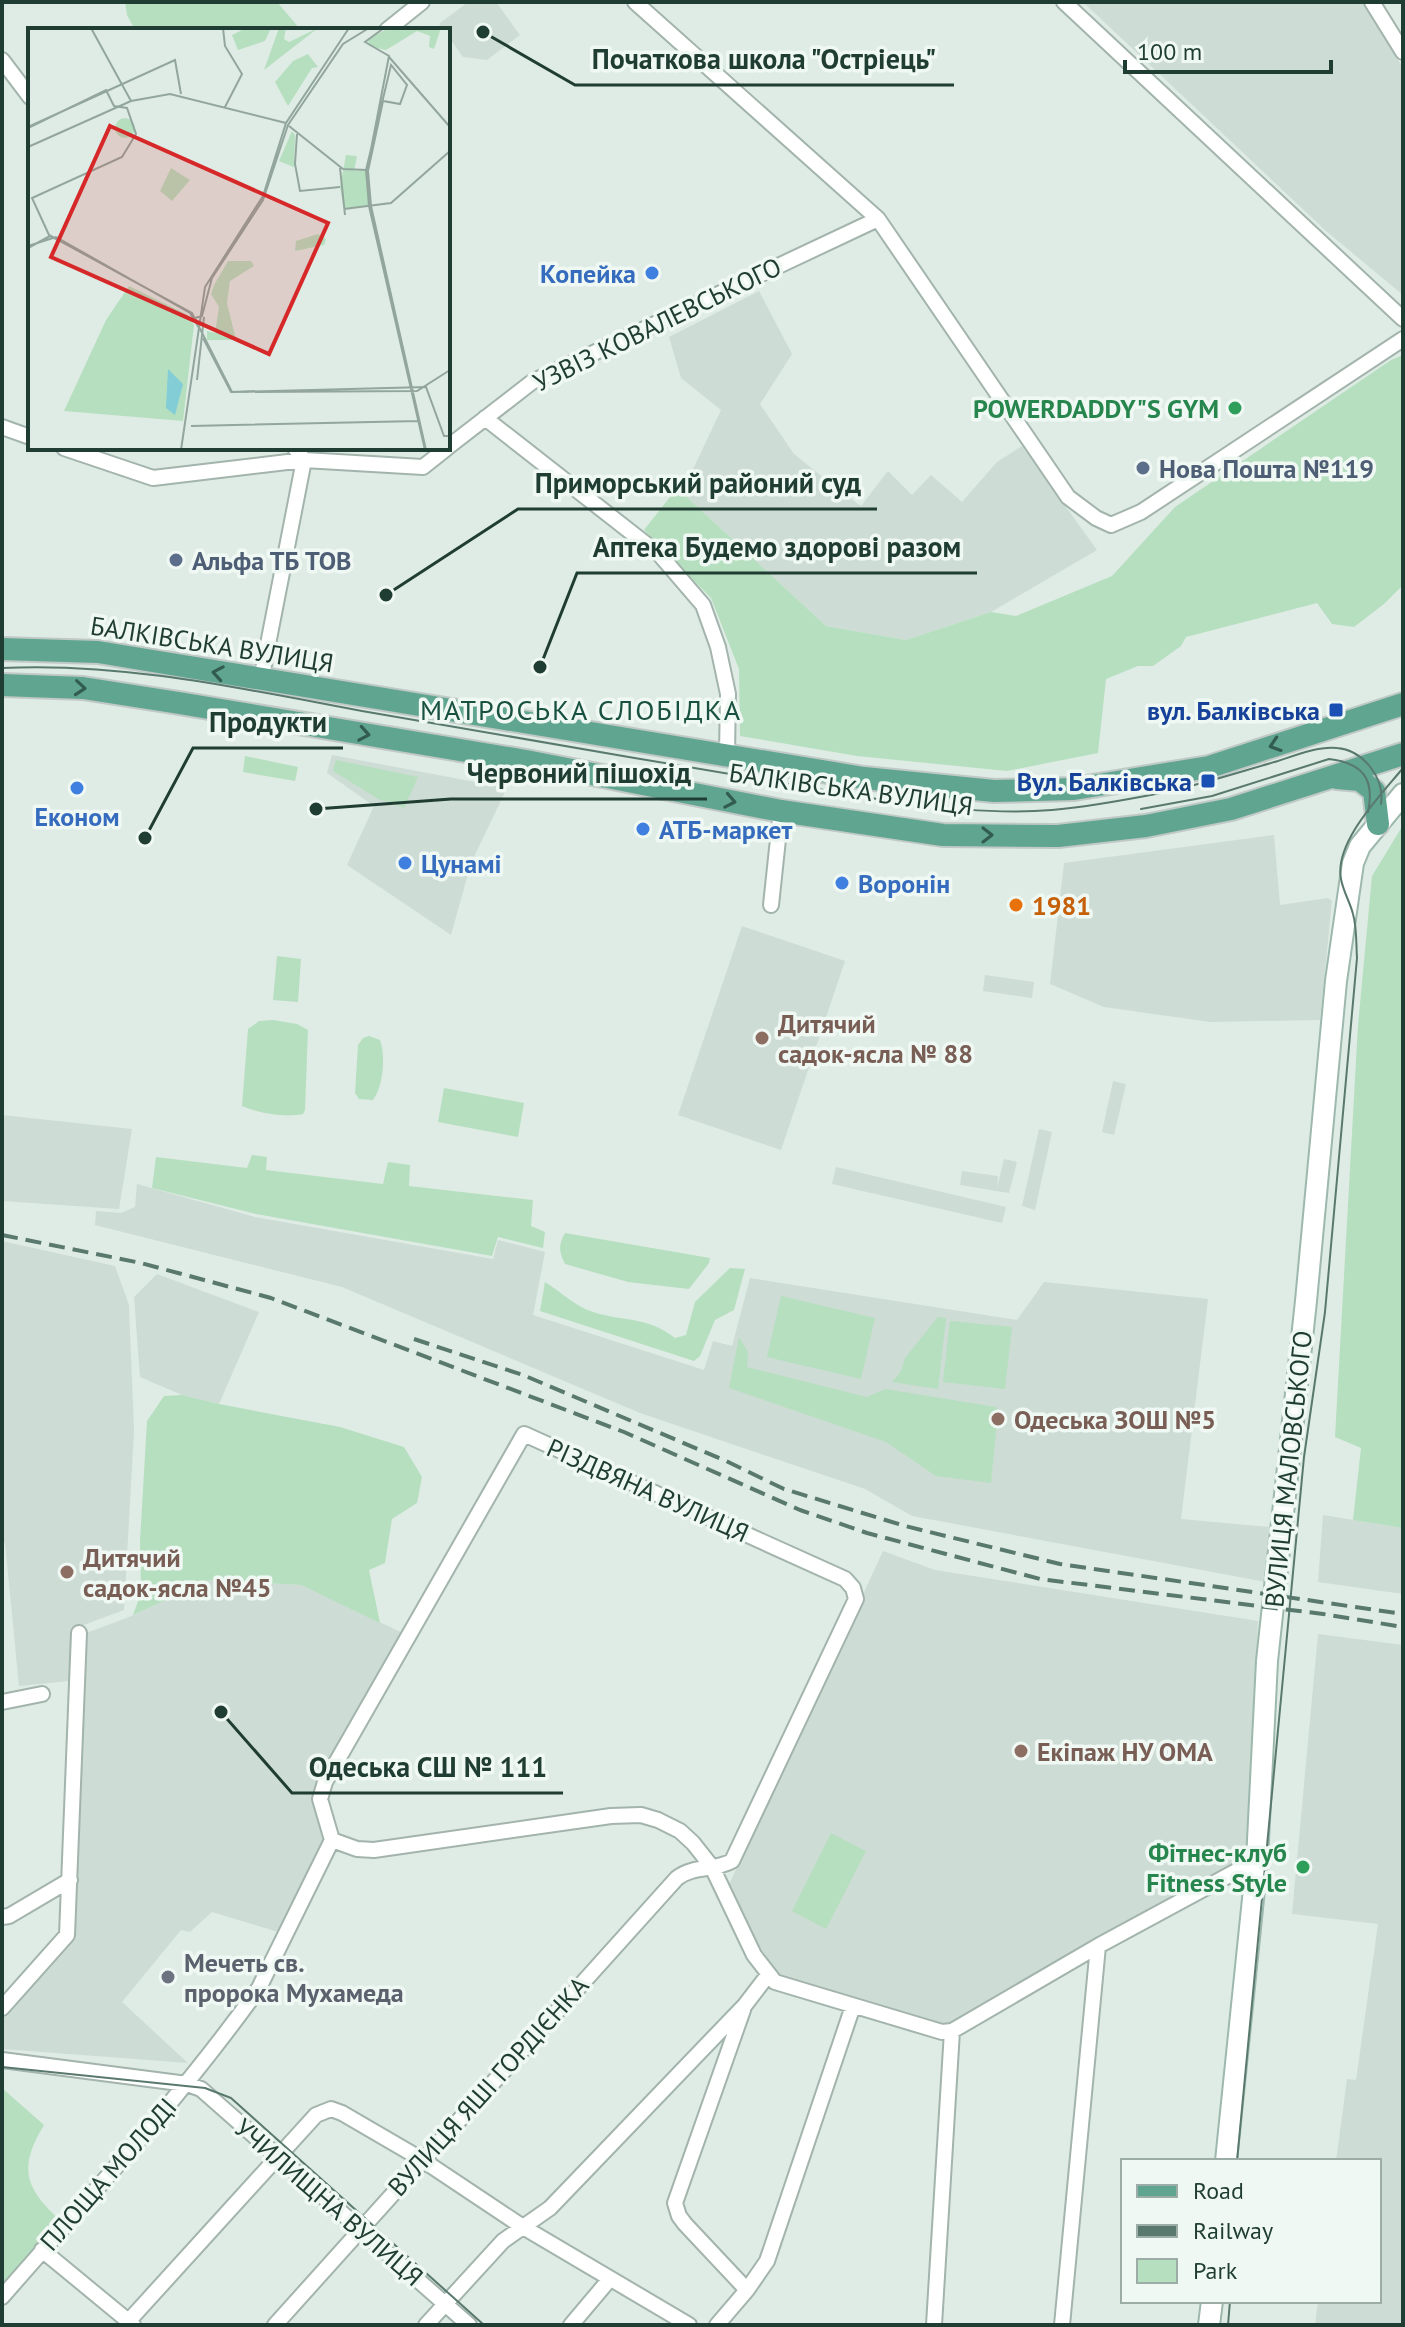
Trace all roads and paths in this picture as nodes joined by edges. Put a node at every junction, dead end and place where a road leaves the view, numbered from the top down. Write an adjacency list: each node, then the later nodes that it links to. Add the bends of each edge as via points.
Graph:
1 (422, 2): 5 (street)
2 (635, 2): 9 (street)
3 (1064, 2): 10 (street)
4 (1372, 2): 6 (street)
5 (390, 28)
6 (1403, 52)
7 (2, 60): 8 (street)
8 (28, 94)
9 (878, 219): 11 (street, via 1068,497 1111,525 1130,519); 12 (street, УЗВІЗ КОВАЛЕВСЬКОГО, via 532,382)
10 (1403, 319)
11 (1403, 339)
12 (485, 418): 15 (street, УЗВІЗ КОВАЛЕВСЬКОГО); 23 (street, via 660,555 703,605 728,694)
13 (2, 427): 14 (street)
14 (28, 436)
15 (450, 446)
16 (70, 450): 18 (street, УЗВІЗ КОВАЛЕВСЬКОГО, via 153,478)
17 (445, 450): 18 (street, УЗВІЗ КОВАЛЕВСЬКОГО, via 423,467)
18 (300, 454): 20 (street)
19 (2, 649): 20 (main road, БАЛКІВСЬКА ВУЛИЦЯ, one-way to 19, via 98,652)
20 (261, 680): 23 (main road, БАЛКІВСЬКА ВУЛИЦЯ)
21 (2, 685): 27 (main road, БАЛКІВСЬКА ВУЛИЦЯ, one-way to 27, via 83,688 208,707)
22 (1403, 704): 23 (main road, БАЛКІВСЬКА ВУЛИЦЯ, one-way to 23, via 1209,767 1074,789 994,791 864,778)
23 (727, 754)
24 (1403, 754): 25 (main road, БАЛКІВСЬКА ВУЛИЦЯ)
25 (1328, 777): 27 (main road, БАЛКІВСЬКА ВУЛИЦЯ, one-way to 25, via 943,835 1058,836 1231,809); 28 (main road, via 1360,780 1374,791)
26 (1403, 794): 28 (street, ВУЛИЦЯ МАЛОВСЬКОГО)
27 (781, 811): 29 (street)
28 (1378, 824): 34 (street, ВУЛИЦЯ МАЛОВСЬКОГО, via 1353,863 1336,981 1267,1661)
29 (771, 905)
30 (79, 1633): 36 (street)
31 (42, 1694): 32 (street)
32 (2, 1702)
33 (332, 1840): 35 (street, via 374,1850 641,1815 680,1831); 35 (street, РІЗДВЯНА ВУЛИЦЯ, via 320,1799 325,1782 524,1434 845,1579 853,1588 856,1599 739,1849 727,1864); 45 (street, via 259,1988)
34 (1257, 1860): 38 (street); 48 (street, ВУЛИЦЯ МАЛОВСЬКОГО)
35 (712, 1867): 39 (street); 47 (street, ВУЛИЦЯ ЯШІ ГОРДІЄНКА, via 693,1868 677,1878)
36 (70, 1880): 37 (street); 42 (street, via 67,1935)
37 (2, 1917)
38 (1098, 1946): 43 (street); 65 (street)
39 (768, 1975): 40 (street); 41 (street, via 784,1986)
40 (745, 2005): 49 (street, via 550,2208); 53 (street, via 675,2203 685,2224)
41 (853, 2006): 43 (street); 53 (street, via 767,2261)
42 (2, 2008)
43 (952, 2031): 64 (street)
44 (2, 2060): 45 (street, ПЛОЩА МОЛОДІ)
45 (187, 2084): 46 (street, УЧИЛИЩНА ВУЛИЦЯ, via 201,2089); 51 (street, ПЛОЩА МОЛОДІ)
46 (278, 2156): 47 (street, via 316,2115 331,2109); 50 (street, УЧИЛИЩНА ВУЛИЦЯ); 57 (street)
47 (421, 2159): 49 (street); 50 (street, ВУЛИЦЯ ЯШІ ГОРДІЄНКА)
48 (1226, 2159)
49 (523, 2227): 52 (street); 56 (street, via 503,2241)
50 (359, 2228): 56 (street, УЧИЛИЩНА ВУЛИЦЯ); 58 (street, ВУЛИЦЯ ЯШІ ГОРДІЄНКА)
51 (42, 2250): 54 (street, ПЛОЩА МОЛОДІ); 57 (street)
52 (609, 2280): 61 (street); 62 (street)
53 (747, 2290): 63 (street)
54 (2, 2297)
55 (1212, 2303): 66 (street)
56 (445, 2304): 59 (street); 60 (street, УЧИЛИЩНА ВУЛИЦЯ)
57 (129, 2324)
58 (275, 2325)
59 (426, 2325)
60 (469, 2325)
61 (571, 2325)
62 (689, 2325)
63 (717, 2325)
64 (934, 2325)
65 (1062, 2325)
66 (1209, 2325)

